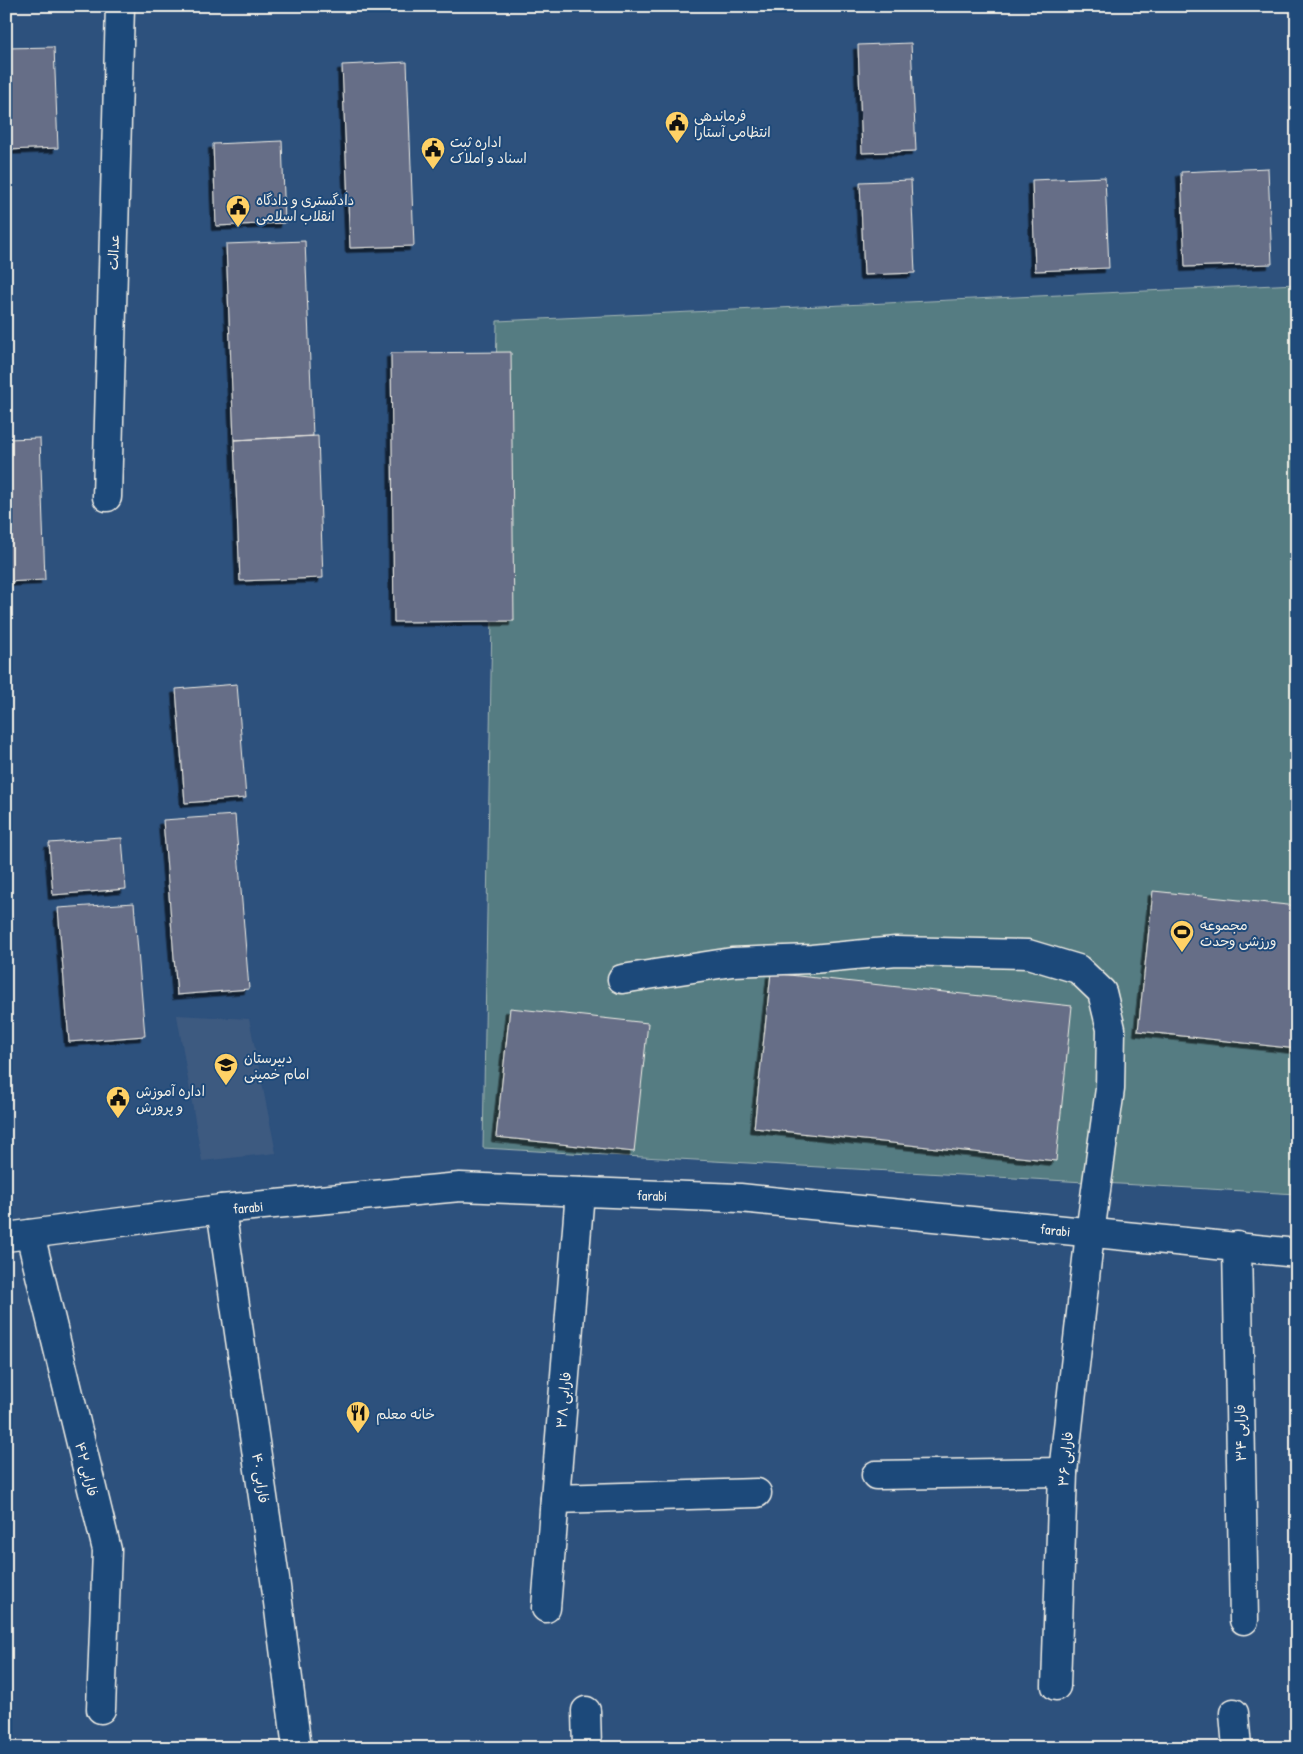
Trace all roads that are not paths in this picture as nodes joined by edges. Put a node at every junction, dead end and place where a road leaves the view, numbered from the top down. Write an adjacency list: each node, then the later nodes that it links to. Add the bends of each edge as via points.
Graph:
1 (120, 6): 2 (street, عدالت)
2 (107, 497)
3 (622, 979): 6 (street, فارابی ۳۶, via 732,962 896,952 1028,954 1078,969 1102,992 1111,1029 1110,1089)
4 (580, 1192): 5 (street, farabi, via 460,1187); 6 (street, farabi, via 740,1198); 13 (street, فارابی ۳۸)
5 (221, 1210): 7 (street, farabi); 20 (street, فارابی ۴۰)
6 (1090, 1233): 8 (street, farabi); 10 (street, فارابی ۳۶)
7 (18, 1235): 17 (street, فارابی ۴۲, via 107,1550)
8 (1237, 1246): 9 (street, farabi); 15 (street, فارابی ۳۴)
9 (1297, 1253)
10 (1063, 1472): 11 (street); 16 (street, فارابی ۳۶)
11 (876, 1475)
12 (757, 1493): 13 (street)
13 (555, 1499): 14 (street, فارابی ۳۸)
14 (546, 1608)
15 (1244, 1620)
16 (1056, 1686)
17 (101, 1709)
18 (586, 1711): 21 (street)
19 (1234, 1713): 22 (street)
20 (298, 1748)
21 (586, 1748)
22 (1238, 1748)

